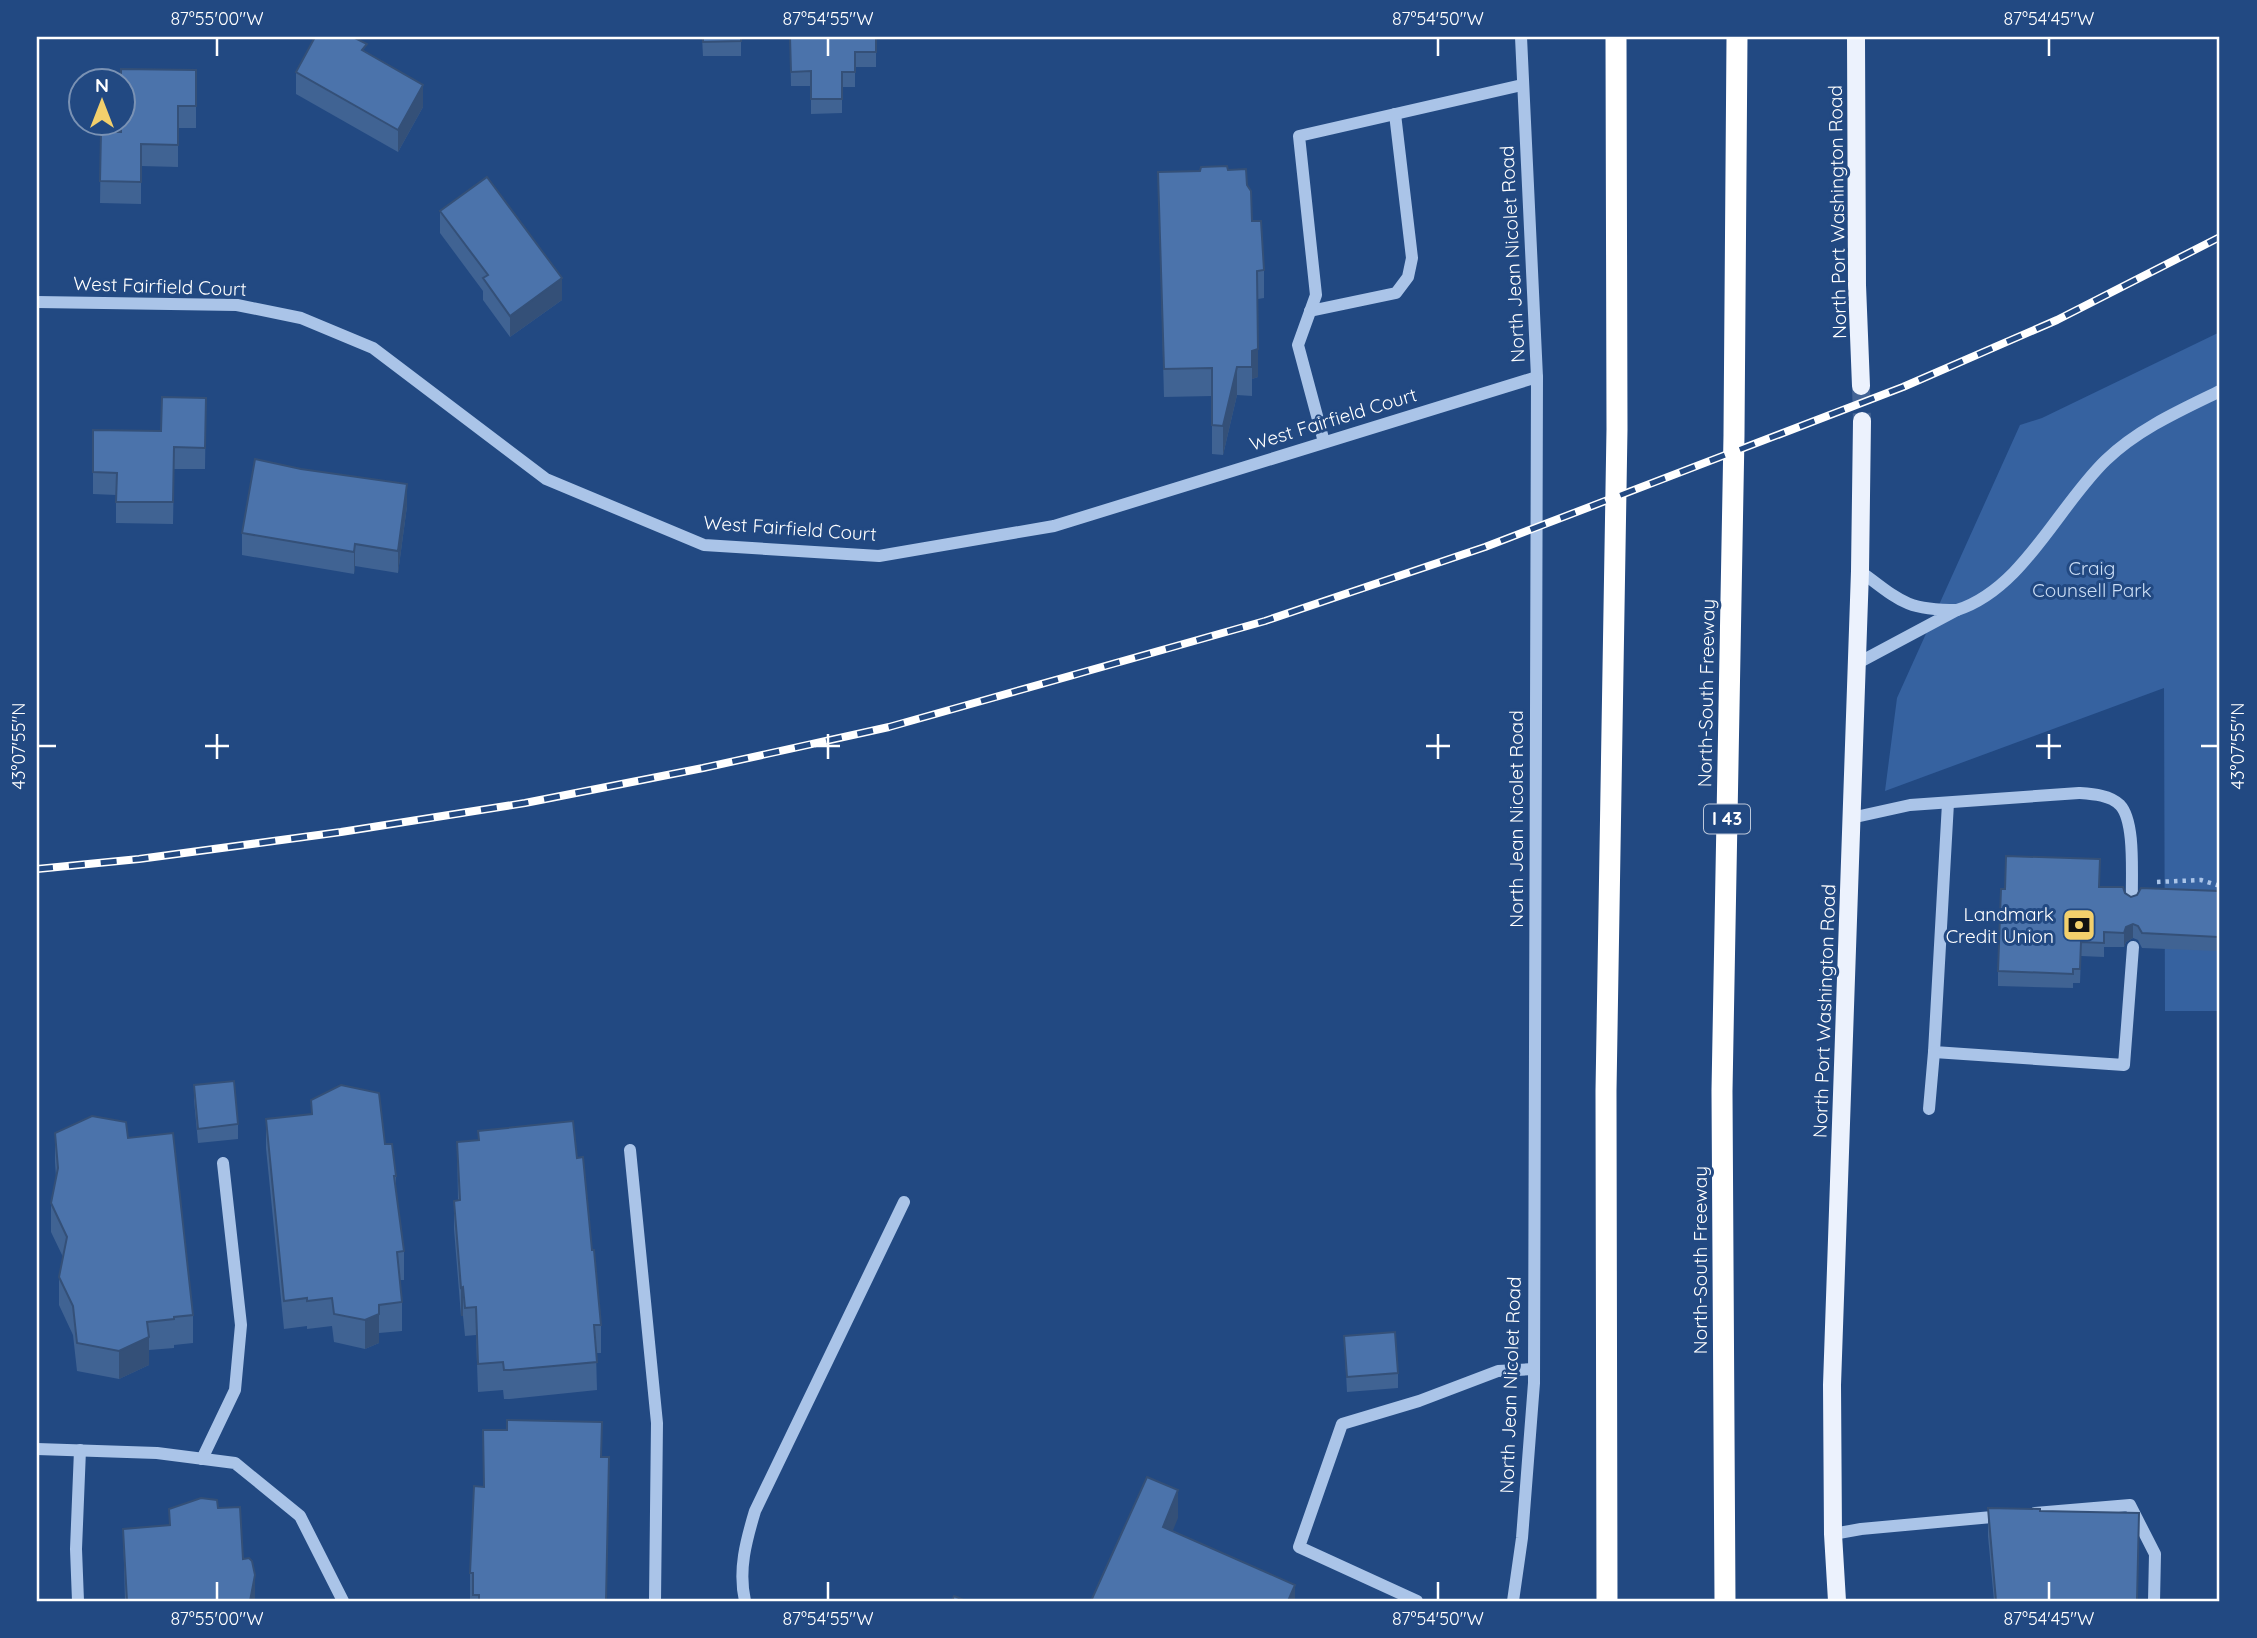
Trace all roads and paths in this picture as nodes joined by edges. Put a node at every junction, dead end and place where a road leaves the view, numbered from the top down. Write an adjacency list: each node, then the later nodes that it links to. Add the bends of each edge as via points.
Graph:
1 (1521, 37): 5 (street, North Jean Nicolet Road)
2 (1616, 37): 38 (highway, via 1617,429 1606,1091)
3 (1737, 37): 39 (highway, North-South Freeway / I 43, via 1722,1091)
4 (1856, 37): 10 (main road, North Port Washington Road)
5 (1522, 85): 6 (street); 9 (street, North Jean Nicolet Road)
6 (1395, 114): 8 (street, via 1412,258 1408,277 1396,293); 8 (street, via 1299,136 1316,295)
7 (37, 302): 13 (street, West Fairfield Court, via 237,305 301,318 373,348 546,479 704,545 879,556 1054,526)
8 (1310, 311): 13 (street, via 1298,345)
9 (1537, 377): 13 (street, West Fairfield Court); 27 (street, North Jean Nicolet Road)
10 (1861, 386)
11 (2220, 391): 15 (street, via 2172,415 2108,457 2084,481 2018,568 1993,592)
12 (1862, 421): 14 (main road, North Port Washington Road)
13 (1324, 442)
14 (1860, 571): 15 (street, via 1904,604); 16 (main road, North Port Washington Road)
15 (1957, 610): 16 (street)
16 (1856, 664): 18 (main road, North Port Washington Road)
17 (1948, 803): 18 (street, via 1910,805); 20 (street, via 2079,793 2118,803 2128,816); 22 (street)
18 (1851, 818): 31 (main road, North Port Washington Road, via 1832,1385)
19 (2220, 886): 20 (path, via 2201,880 2156,882)
20 (2132, 902)
21 (2133, 947): 22 (street, via 2124,1065)
22 (1934, 1052): 23 (street)
23 (1929, 1109)
24 (631, 1150): 34 (street, via 657,1423)
25 (223, 1163): 30 (street, via 241,1325 235,1390)
26 (904, 1202): 35 (street, via 755,1511 744,1550)
27 (1534, 1369): 36 (street, via 1498,1371 1342,1424 1299,1547); 37 (street, North Jean Nicolet Road)
28 (37, 1449): 29 (street)
29 (80, 1450): 30 (street); 32 (street)
30 (202, 1458): 33 (street, via 235,1463 300,1516)
31 (1833, 1534): 40 (main road, North Port Washington Road); 41 (street, via 2130,1505 2155,1554)
32 (78, 1601)
33 (343, 1601)
34 (655, 1601)
35 (745, 1601)
36 (1417, 1601)
37 (1513, 1601)
38 (1607, 1601)
39 (1725, 1601)
40 (1837, 1601)
41 (2154, 1601)

